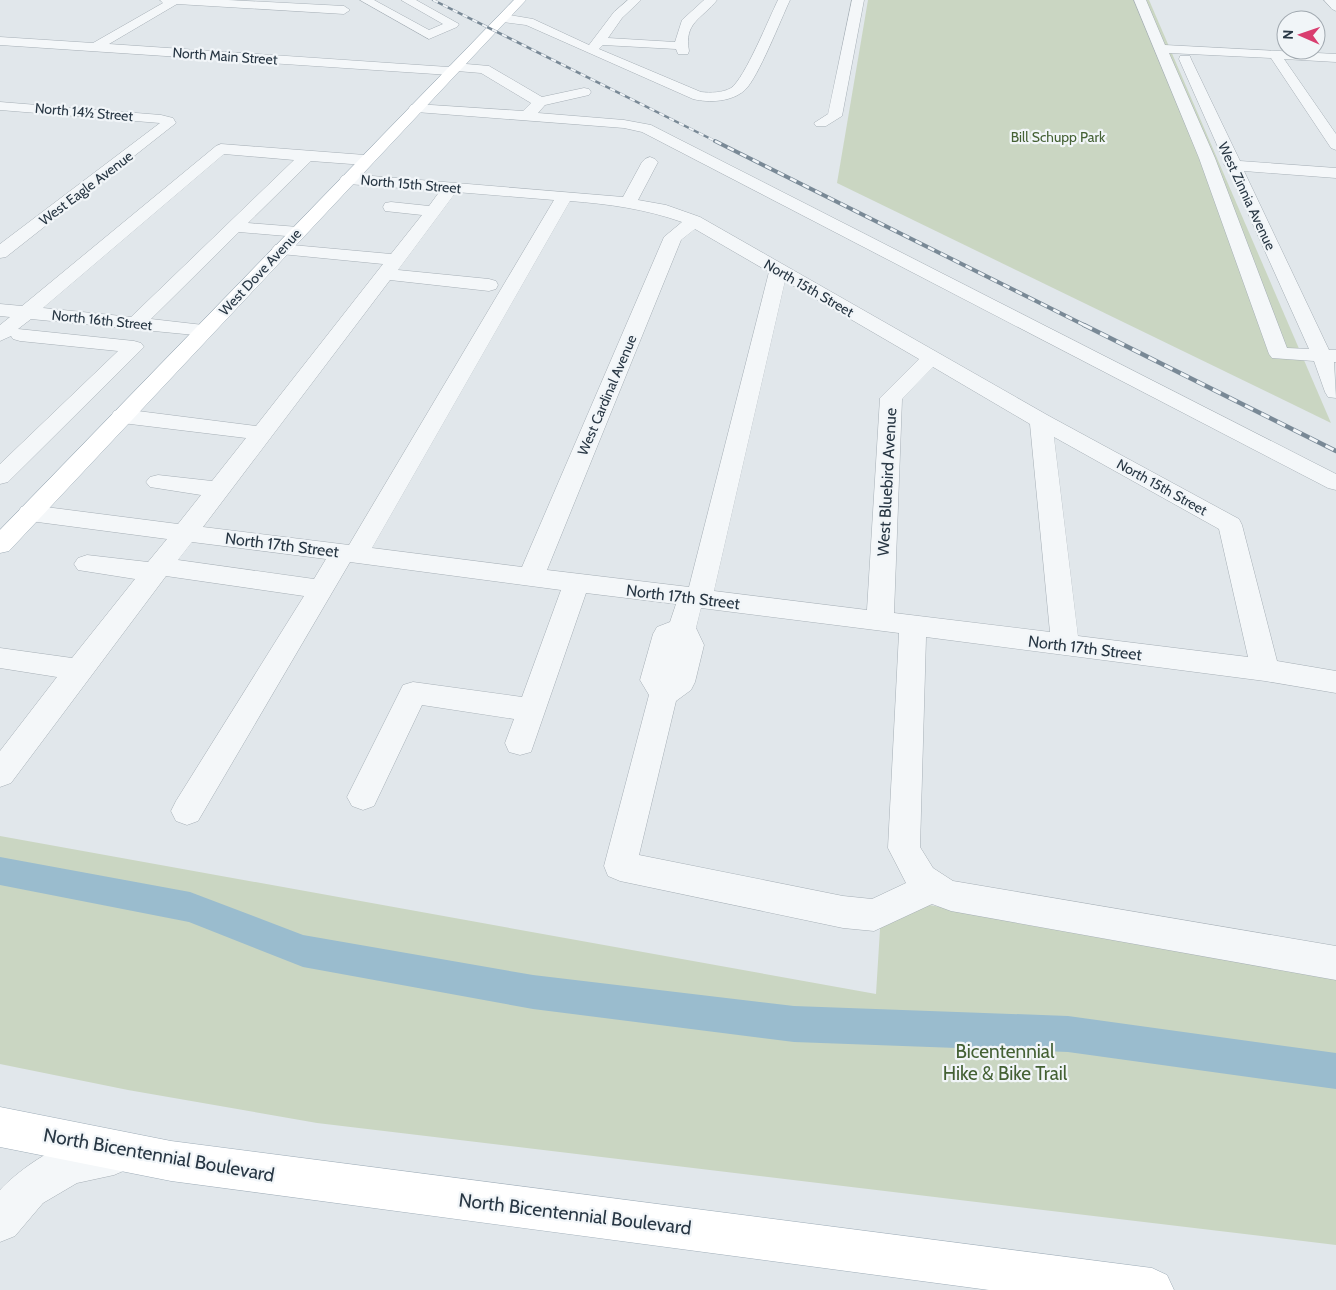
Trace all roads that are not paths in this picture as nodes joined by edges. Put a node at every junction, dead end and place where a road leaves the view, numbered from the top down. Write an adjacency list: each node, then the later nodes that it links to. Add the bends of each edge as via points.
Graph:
1 (166, 0): 2 (street)
2 (174, 0): 14 (street); 20 (street)
3 (366, 0): 16 (street, via 428,35)
4 (387, 0): 16 (street)
5 (407, 0): 16 (street, via 453,24)
6 (520, 0): 15 (main road, West Dove Avenue)
7 (635, 0): 19 (street, via 618,15)
8 (711, 0): 19 (street, via 686,23 682,48)
9 (784, 0): 19 (street, via 745,82 739,90 727,95 698,96)
10 (858, 0): 34 (street, via 835,116)
11 (1140, 0): 21 (street)
12 (1330, 0): 13 (street)
13 (1336, 7)
14 (344, 10)
15 (503, 18): 19 (street, via 529,22); 25 (main road, West Dove Avenue)
16 (442, 29)
17 (1173, 33): 22 (street, West Zinnia Avenue)
18 (0, 41): 20 (street, North Main Street)
19 (596, 45)
20 (96, 47): 25 (street, North Main Street)
21 (1160, 48): 22 (street); 63 (street, via 1207,158 1279,354)
22 (1180, 50): 23 (street); 39 (street, West Zinnia Avenue)
23 (1275, 55): 24 (street); 35 (street)
24 (1336, 58)
25 (452, 69): 27 (street, North Main Street, via 484,70); 30 (main road, West Dove Avenue)
26 (584, 92): 27 (street)
27 (540, 102): 31 (street)
28 (0, 106): 29 (street, North 14½ Street)
29 (30, 108): 32 (street, North 14½ Street); 33 (street)
30 (416, 108): 31 (street); 37 (main road, West Dove Avenue)
31 (527, 116): 71 (street, via 646,128)
32 (168, 121): 52 (street, West Eagle Avenue, via 163,129)
33 (7, 122)
34 (821, 123)
35 (1336, 145)
36 (307, 156): 37 (street); 49 (street); 57 (street, via 221,149)
37 (365, 160): 41 (main road, West Dove Avenue)
38 (650, 162): 45 (street)
39 (1232, 165): 40 (street); 63 (street, West Zinnia Avenue)
40 (1336, 173)
41 (348, 179): 42 (street, North 15th Street); 50 (main road, West Dove Avenue)
42 (452, 187): 44 (street, North 15th Street); 47 (street)
43 (670, 195): 45 (street)
44 (565, 196): 45 (street, North 15th Street); 76 (street)
45 (632, 196): 48 (street, North 15th Street)
46 (391, 207): 47 (street)
47 (434, 211): 53 (street)
48 (694, 221): 54 (street, North 15th Street); 79 (street, West Cardinal Avenue, via 673,236)
49 (236, 226): 50 (street); 59 (street)
50 (298, 232): 51 (main road, West Dove Avenue)
51 (282, 249): 53 (street); 60 (main road, West Dove Avenue)
52 (0, 253)
53 (390, 267): 55 (street); 68 (street)
54 (779, 270): 64 (street, North 15th Street); 82 (street)
55 (489, 285)
56 (0, 310): 57 (street, North 16th Street)
57 (27, 312): 58 (street, North 16th Street); 61 (street)
58 (104, 320): 59 (street, North 16th Street); 62 (street)
59 (136, 323): 60 (street, North 16th Street)
60 (205, 330): 66 (main road, West Dove Avenue)
61 (10, 335): 62 (street)
62 (81, 342): 69 (street, via 134,348)
63 (1328, 355): 65 (street, West Zinnia Avenue)
64 (930, 358): 67 (street, North 15th Street); 83 (street, West Bluebird Avenue, via 891,398)
65 (1336, 392)
66 (122, 416): 68 (street); 73 (main road, West Dove Avenue)
67 (1041, 421): 85 (street); 88 (street, North 15th Street, via 1230,525)
68 (262, 433): 72 (street)
69 (0, 478)
70 (158, 482): 72 (street)
71 (1336, 483)
72 (217, 489): 74 (street)
73 (30, 513): 74 (street, North 17th Street); 75 (main road, West Dove Avenue)
74 (184, 532): 76 (street, North 17th Street); 78 (street)
75 (0, 545)
76 (350, 553): 79 (street, North 17th Street); 81 (street)
77 (87, 564): 78 (street)
78 (156, 569): 81 (street); 87 (street)
79 (531, 576): 80 (street, North 17th Street)
80 (577, 582): 82 (street, North 17th Street); 90 (street)
81 (320, 589): 94 (street)
82 (695, 598): 83 (street, North 17th Street); 95 (street, via 682,628 690,645 681,682 663,694 620,866 843,912 874,915)
83 (880, 622): 84 (street, North 17th Street)
84 (913, 626): 85 (street, North 17th Street); 95 (street, via 904,848 918,875)
85 (1065, 646): 88 (street, North 17th Street)
86 (0, 658): 87 (street)
87 (79, 670): 92 (street)
88 (1265, 670): 89 (street, North 17th Street)
89 (1336, 682)
90 (532, 710): 91 (street); 93 (street, via 413,693)
91 (520, 742)
92 (0, 774)
93 (363, 797)
94 (187, 811)
95 (930, 888): 96 (street, via 951,896)
96 (1336, 963)
97 (0, 1127): 98 (main road, North Bicentennial Boulevard)
98 (128, 1152): 99 (street, via 70,1164 30,1189); 100 (main road, North Bicentennial Boulevard, via 171,1161)
99 (0, 1221)
100 (1152, 1290)

